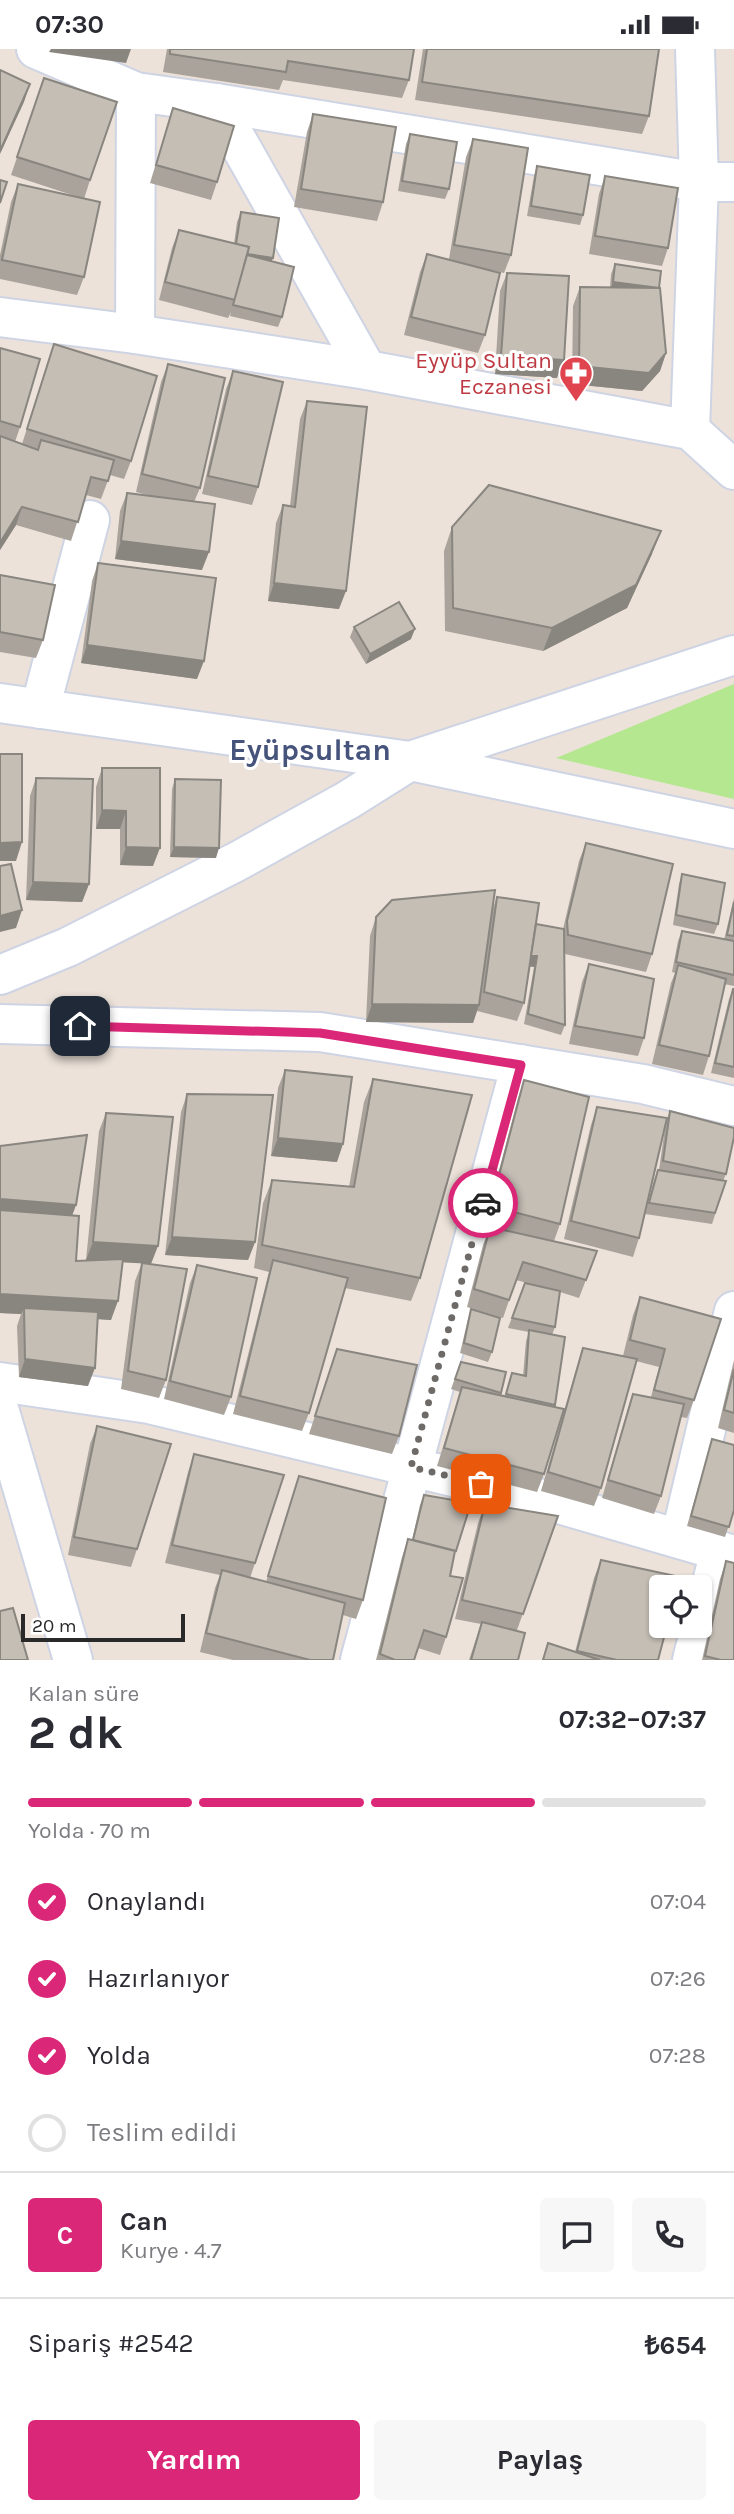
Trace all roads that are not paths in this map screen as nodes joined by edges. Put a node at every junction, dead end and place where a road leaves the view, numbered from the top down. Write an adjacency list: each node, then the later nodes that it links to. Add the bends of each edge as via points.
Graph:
1 (36, 49): 3 (street)
2 (695, 49): 5 (street)
3 (136, 92): 4 (street); 7 (street)
4 (216, 103): 5 (street); 8 (street)
5 (717, 182): 9 (street)
6 (0, 317): 7 (street)
7 (135, 334): 8 (street)
8 (367, 370): 9 (street)
9 (690, 430): 10 (street)
10 (734, 470)
11 (90, 520): 14 (street)
12 (734, 655): 15 (street)
13 (0, 703): 14 (street)
14 (40, 709): 15 (street)
15 (410, 761): 16 (street); 17 (street, via 236,862 68,947)
16 (734, 829)
17 (0, 975)
18 (0, 1024): 19 (street, via 320,1033)
19 (521, 1065): 20 (street, via 643,1084); 24 (street)
20 (734, 1106)
21 (734, 1311): 25 (street)
22 (0, 1382): 24 (street, via 149,1404)
23 (0, 1412): 27 (street)
24 (411, 1467): 25 (street); 28 (street)
25 (680, 1539): 26 (street)
26 (727, 1553): 29 (street)
27 (73, 1660)
28 (360, 1660)
29 (692, 1660)

